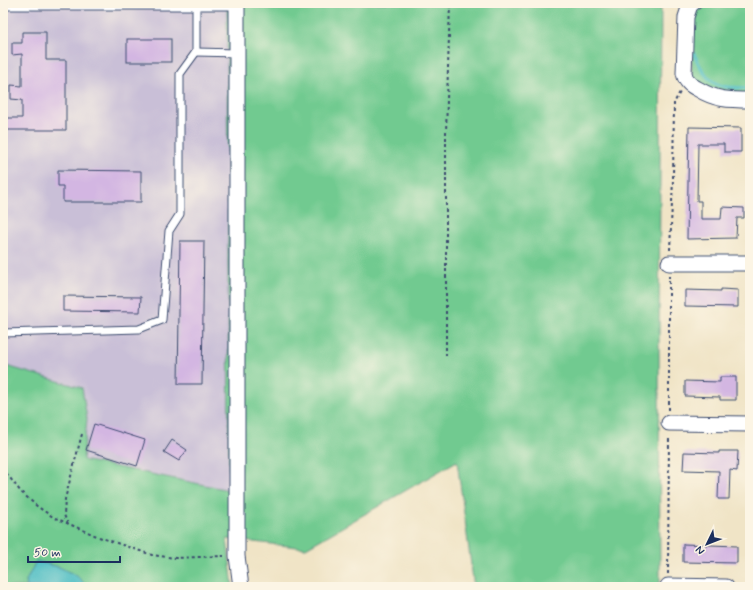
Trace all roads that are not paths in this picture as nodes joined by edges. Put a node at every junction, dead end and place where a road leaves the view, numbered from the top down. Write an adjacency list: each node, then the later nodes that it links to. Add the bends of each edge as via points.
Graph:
1 (237, 4): 4 (lane); 6 (street)
2 (691, 4): 7 (street, via 686,17 685,80 710,96 726,100)
3 (3, 6): 4 (lane)
4 (196, 6): 5 (lane)
5 (196, 52): 6 (lane); 10 (lane, via 180,74 180,214 169,231 162,320 139,329)
6 (237, 53): 14 (street, via 237,556)
7 (750, 100)
8 (669, 263): 9 (street)
9 (750, 263)
10 (3, 333)
11 (669, 423): 12 (street)
12 (750, 424)
13 (668, 586): 15 (street)
14 (241, 587)
15 (726, 587)

